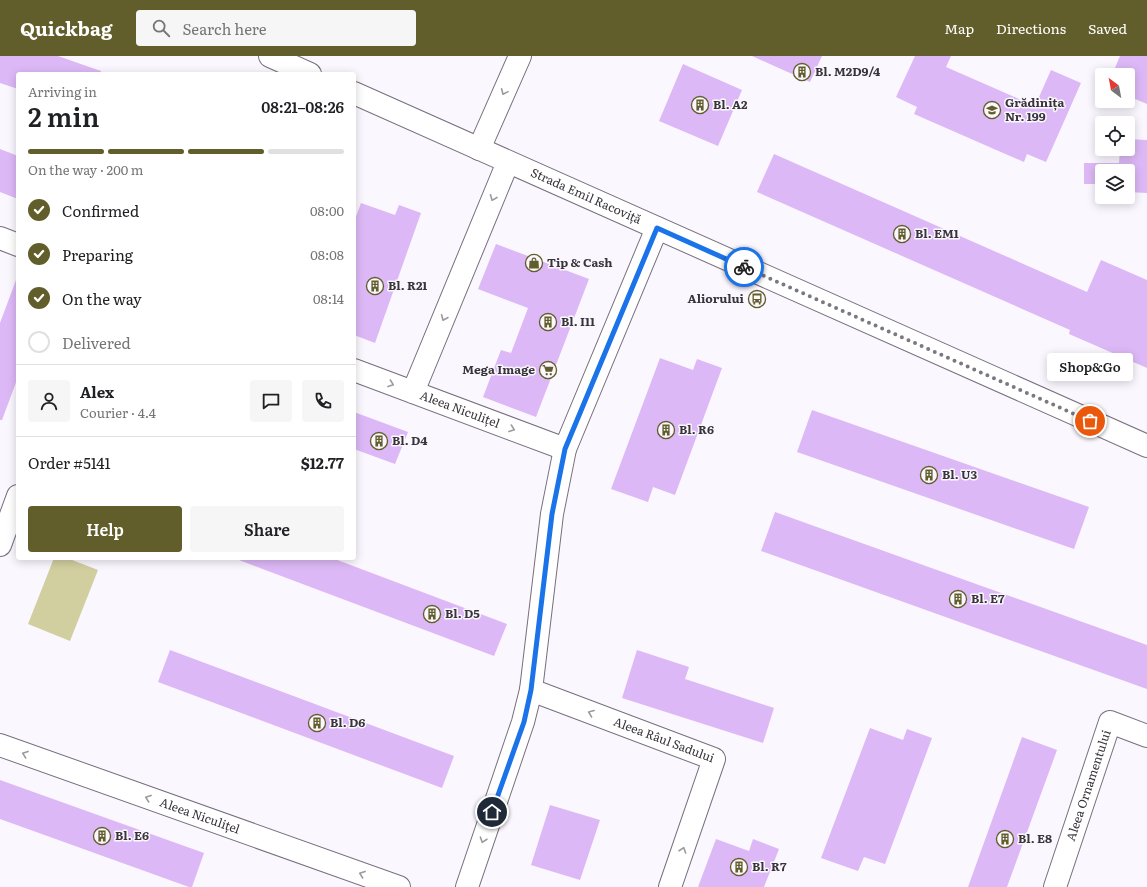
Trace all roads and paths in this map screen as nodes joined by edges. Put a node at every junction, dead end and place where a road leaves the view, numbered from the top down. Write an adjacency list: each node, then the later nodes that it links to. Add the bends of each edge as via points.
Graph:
1 (270, 56): 3 (street)
2 (520, 56): 5 (street, one-way to 5)
3 (306, 72)
4 (356, 95): 5 (street, Strada Emil Racoviță)
5 (479, 149): 6 (street, Strada Emil Racoviță)
6 (508, 162): 7 (street, Strada Emil Racoviță); 11 (street, one-way to 11)
7 (657, 228): 12 (street, Strada Emil Racoviță); 13 (street)
8 (0, 238): 9 (street)
9 (16, 244)
10 (356, 371): 11 (street, Aleea Niculițel, one-way to 11)
11 (413, 392): 13 (street, Aleea Niculițel, one-way to 13)
12 (1147, 446)
13 (565, 449): 16 (street, via 552,514)
14 (16, 501): 15 (street)
15 (0, 545)
16 (531, 690): 20 (street, one-way to 20, via 524,722); 21 (street, Aleea Râul Sadului, one-way to 16, via 714,759)
17 (1147, 736): 22 (street, Aleea Ornamentului, via 1110,722)
18 (0, 745): 19 (street, Aleea Niculițel, one-way to 18)
19 (399, 887)
20 (466, 887)
21 (670, 887)
22 (1055, 887)

